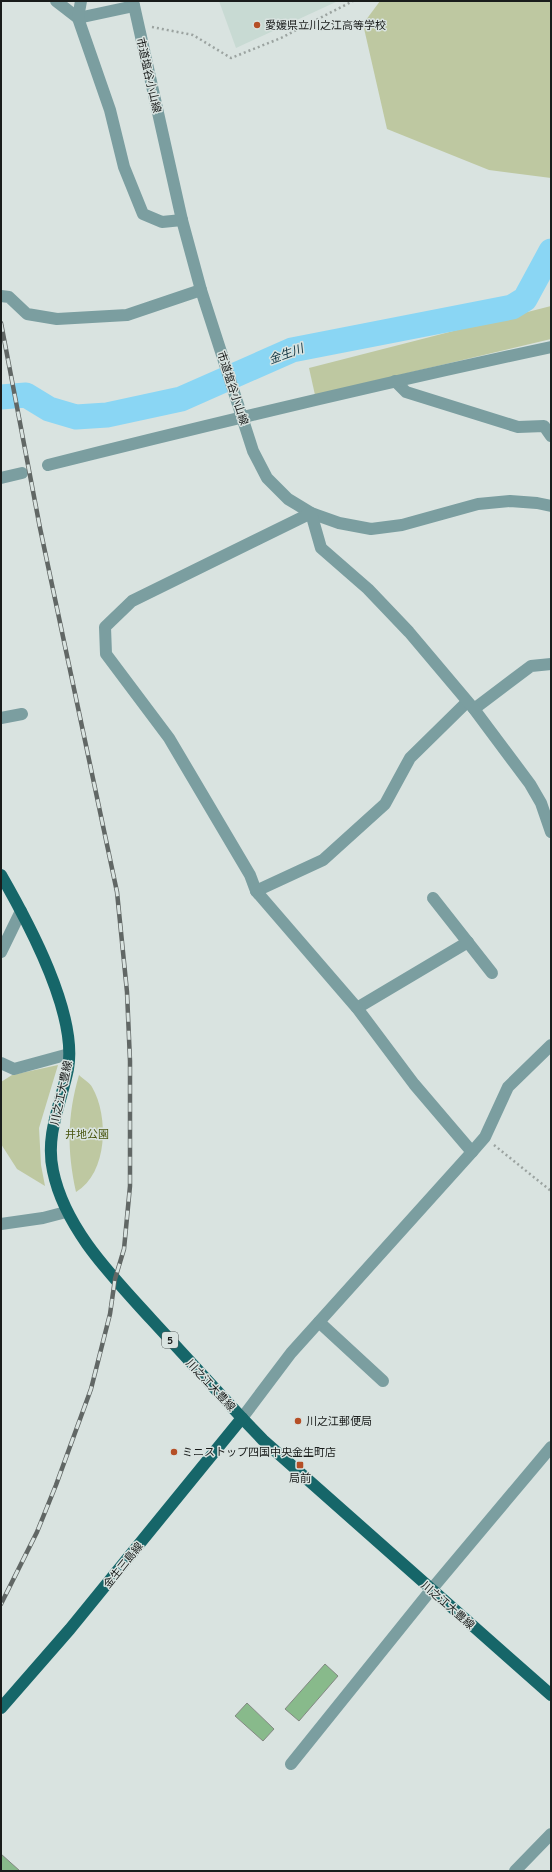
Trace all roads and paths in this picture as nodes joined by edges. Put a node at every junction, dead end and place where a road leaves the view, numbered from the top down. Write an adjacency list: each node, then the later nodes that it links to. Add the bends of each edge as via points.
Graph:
1 (56, 1): 5 (street)
2 (81, 1): 5 (street)
3 (353, 1): 6 (path, via 281,38 230,58 193,35)
4 (133, 4): 5 (street); 6 (street, 市道塩谷小山線)
5 (78, 18): 7 (street, via 110,110 124,167 143,214 162,222)
6 (138, 24): 7 (street, 市道塩谷小山線)
7 (182, 220): 8 (street, 市道塩谷小山線)
8 (201, 290): 9 (street, via 127,315 57,319 27,314 9,297); 12 (street, 市道塩谷小山線)
9 (1, 296)
10 (551, 347): 11 (street)
11 (395, 381): 12 (street); 13 (street, via 406,392 518,427)
12 (241, 414): 14 (street); 18 (street, 市道塩谷小山線, via 253,451 267,478 288,499)
13 (549, 429)
14 (48, 466)
15 (22, 472): 16 (street)
16 (1, 478)
17 (551, 506): 18 (street, 市道塩谷小山線, via 510,501 478,504 402,525 371,529 339,523)
18 (311, 513): 20 (street, via 321,548 368,589 409,632); 25 (street, via 132,601 105,627 106,654 169,738 250,875)
19 (551, 664): 20 (street, via 531,666)
20 (470, 706): 23 (street, via 530,784 541,802); 25 (street, via 410,758 384,804 323,860)
21 (22, 714): 22 (street)
22 (1, 718)
23 (551, 832)
24 (1, 875): 27 (main road, 川之江大豊線 / 5)
25 (256, 891): 31 (street)
26 (433, 898): 28 (street)
27 (22, 911): 29 (street); 33 (main road, 川之江大豊線 / 5, via 39,946 60,1005 67,1030)
28 (468, 942): 30 (street); 31 (street)
29 (1, 952)
30 (492, 973)
31 (357, 1008): 36 (street, via 414,1084)
32 (551, 1045): 35 (street, via 508,1087)
33 (69, 1054): 34 (street, via 14,1069); 38 (main road, 川之江大豊線 / 5, via 51,1147 52,1169)
34 (1, 1063)
35 (485, 1137): 36 (street); 37 (path)
36 (472, 1152): 40 (street)
37 (551, 1191)
38 (66, 1212): 39 (street); 42 (main road, 川之江大豊線 / 5, via 115,1279)
39 (1, 1224)
40 (319, 1322): 41 (street); 42 (street)
41 (383, 1381)
42 (242, 1418): 44 (main road, 川之江大豊線 / 5); 46 (main road, 金生三島線, via 70,1629)
43 (551, 1446): 44 (street)
44 (431, 1590): 45 (main road, 川之江大豊線 / 5); 47 (street)
45 (551, 1695)
46 (1, 1708)
47 (292, 1764)
48 (551, 1834): 49 (street)
49 (515, 1871)

